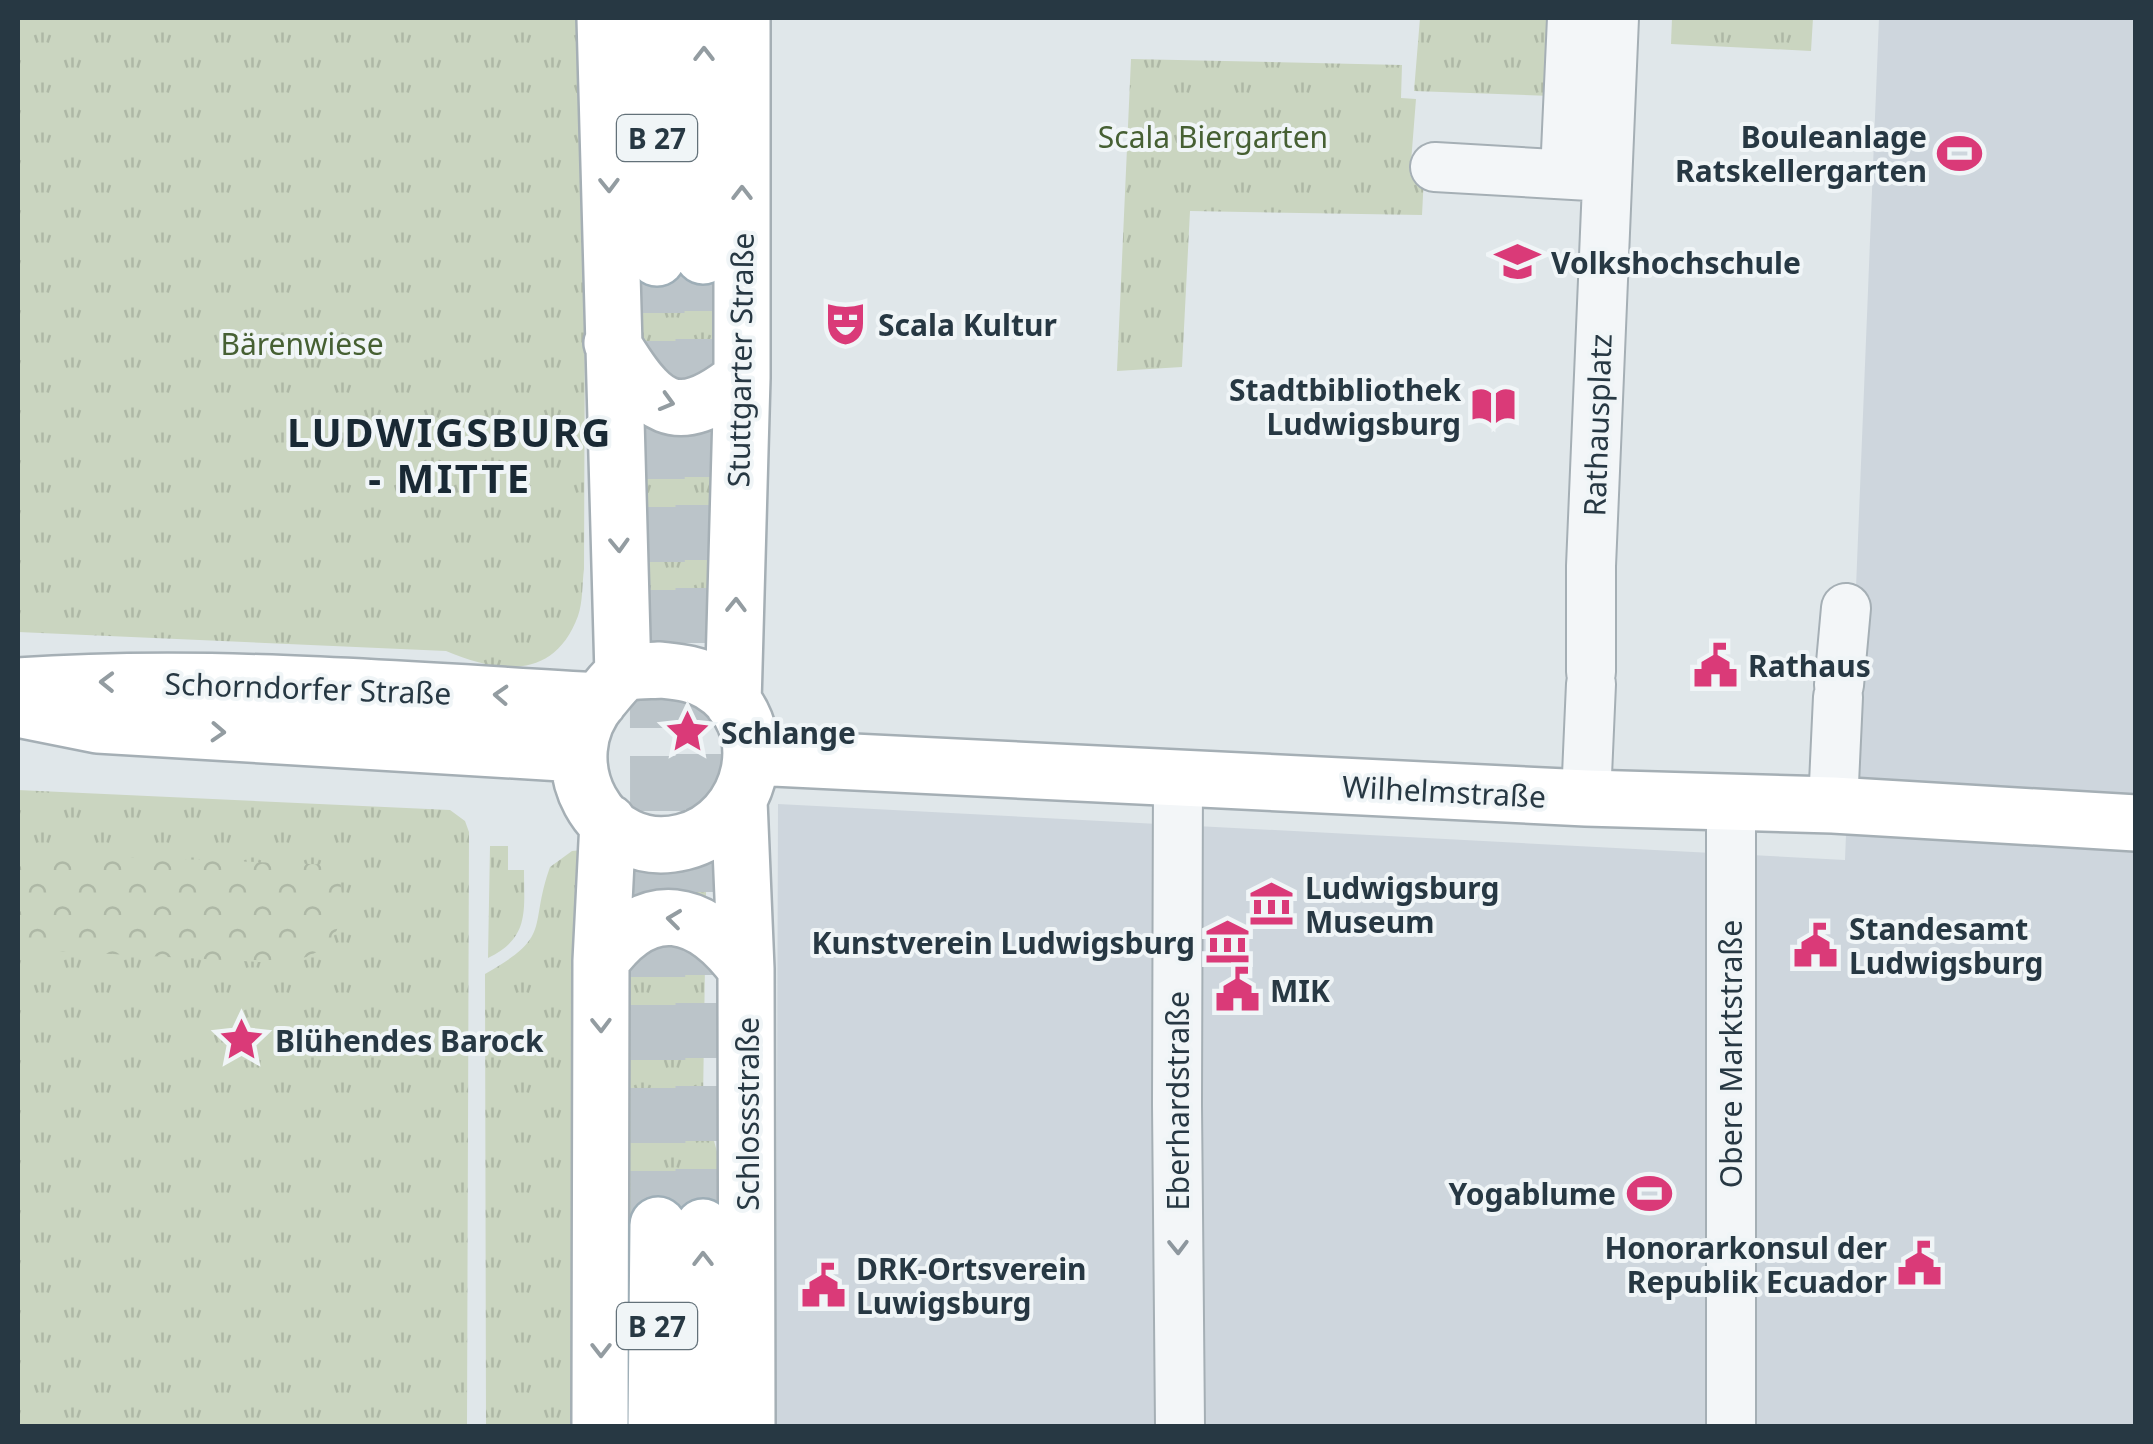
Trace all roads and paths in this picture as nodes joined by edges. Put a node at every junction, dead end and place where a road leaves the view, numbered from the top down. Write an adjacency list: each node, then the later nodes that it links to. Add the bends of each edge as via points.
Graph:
1 (605, 18): 9 (main road, one-way to 9)
2 (657, 18): 3 (main road, Stuttgarter Straße / B 27, one-way to 3, via 680,257)
3 (704, 18)
4 (742, 18): 10 (main road, Stuttgarter Straße, one-way to 4)
5 (1572, 18): 8 (street, Rathausplatz)
6 (1614, 18): 8 (street, Rathausplatz)
7 (1435, 167): 8 (street)
8 (1586, 176): 19 (street, Rathausplatz, via 1592,548)
9 (612, 343): 10 (main road, one-way to 10, via 647,395 674,406 717,398); 13 (main road, one-way to 13)
10 (742, 378): 14 (main road, Stuttgarter Straße, one-way to 10)
11 (1846, 608): 21 (street)
12 (18, 686): 13 (main road, Schorndorfer Straße, one-way to 12)
13 (611, 688): 14 (main road, via 660,670 688,673); 16 (main road, via 590,711)
14 (734, 703): 18 (main road, via 747,728)
15 (18, 710): 16 (main road, Schorndorfer Straße, one-way to 16, via 98,725)
16 (578, 754): 22 (main road, via 584,791)
17 (1178, 776): 18 (main road, Wilhelmstraße); 19 (main road, Wilhelmstraße); 30 (street, Eberhardstraße, one-way to 30)
18 (746, 779): 22 (main road, via 732,813 681,843 650,843); 25 (main road, Schlossstraße)
19 (1586, 798): 20 (main road, Wilhelmstraße)
20 (1731, 803): 21 (main road, Wilhelmstraße); 31 (street, Obere Marktstraße)
21 (1833, 805): 23 (main road, Wilhelmstraße)
22 (608, 822): 24 (main road)
23 (2136, 823)
24 (601, 961): 25 (main road, one-way to 24, via 712,933 670,916 628,930); 26 (main road, one-way to 26)
25 (746, 968): 29 (main road, Schlossstraße)
26 (600, 1426)
27 (656, 1426): 28 (main road, Schlossstraße / B 27, one-way to 27, via 680,1226)
28 (702, 1426)
29 (747, 1426)
30 (1180, 1426)
31 (1731, 1426)

